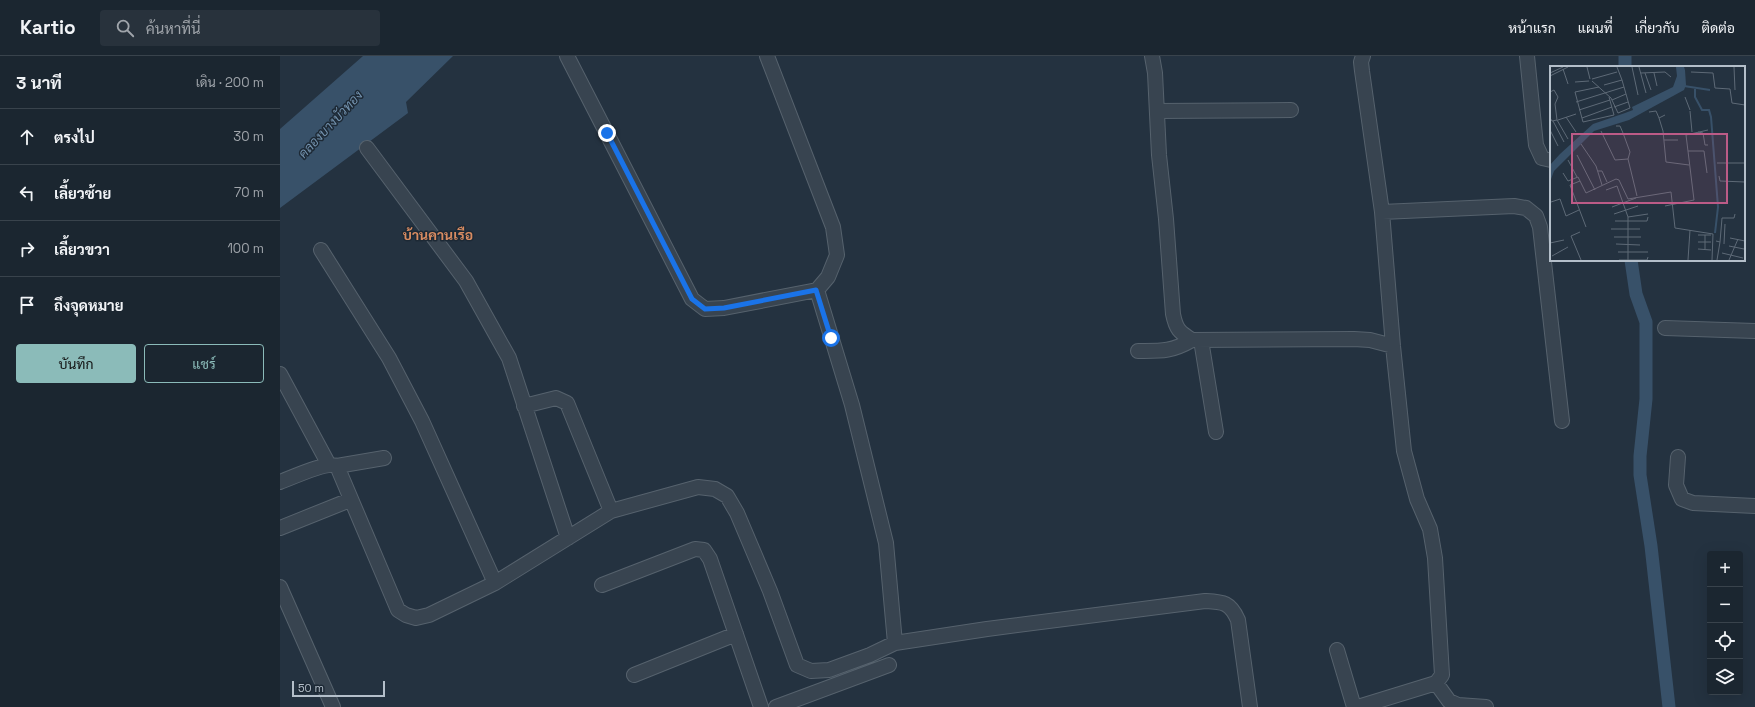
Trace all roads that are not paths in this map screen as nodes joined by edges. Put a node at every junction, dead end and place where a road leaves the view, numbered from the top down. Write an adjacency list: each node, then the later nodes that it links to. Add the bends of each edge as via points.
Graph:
1 (567, 56): 12 (street, via 692,299 705,309 724,308)
2 (767, 56): 12 (street, via 833,228 837,255 828,277)
3 (1152, 56): 7 (street)
4 (1363, 56): 10 (street, via 1362,71)
5 (1527, 56): 9 (street, via 1536,144 1542,158)
6 (1291, 110): 7 (street)
7 (1157, 111): 15 (street, via 1173,314 1180,333)
8 (367, 148): 19 (street, via 466,281 509,358)
9 (1550, 160)
10 (1382, 212): 16 (street); 20 (street, via 1514,206 1526,208 1536,216 1545,260)
11 (321, 250): 31 (street, via 389,358 422,421)
12 (816, 290): 35 (street, via 852,405 886,543)
13 (1665, 328): 14 (street)
14 (1755, 331)
15 (1196, 340): 16 (street, via 1354,339); 17 (street, via 1168,351); 21 (street)
16 (1392, 346): 39 (street, via 1404,451 1417,499 1430,529 1435,558 1442,676)
17 (1138, 351)
18 (280, 374): 24 (street)
19 (524, 406): 28 (street, via 556,398 567,403); 30 (street)
20 (1562, 421)
21 (1216, 432)
22 (1678, 457): 27 (street, via 1676,485 1682,500 1693,503)
23 (384, 458): 24 (street)
24 (333, 466): 25 (street); 26 (street)
25 (280, 482)
26 (350, 500): 29 (street); 31 (street, via 398,610 406,615 416,618 429,615)
27 (1755, 506)
28 (611, 511): 30 (street); 35 (street, via 698,487 715,488 727,496 737,513 770,591 797,665 811,670 829,670)
29 (280, 528)
30 (568, 538): 31 (street)
31 (495, 583)
32 (602, 585): 34 (street, via 695,549 704,550 710,559)
33 (280, 587): 40 (street)
34 (736, 634): 38 (street); 41 (street)
35 (895, 643): 43 (street, via 1205,600 1224,602 1234,609 1238,620)
36 (1337, 650): 44 (street)
37 (889, 665): 42 (street)
38 (634, 675)
39 (1436, 683): 45 (street); 46 (street, via 1449,701 1458,705)
40 (332, 707)
41 (761, 707)
42 (776, 707)
43 (1250, 707)
44 (1354, 707)
45 (1358, 707)
46 (1486, 707)

